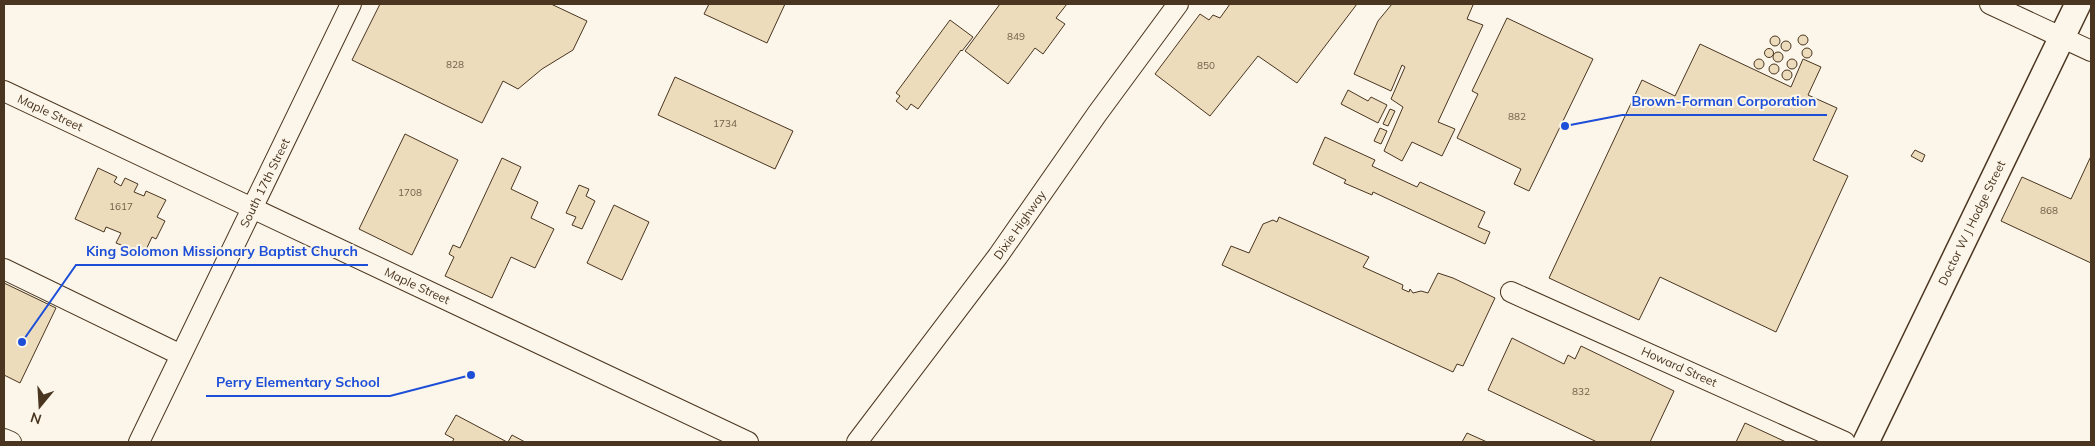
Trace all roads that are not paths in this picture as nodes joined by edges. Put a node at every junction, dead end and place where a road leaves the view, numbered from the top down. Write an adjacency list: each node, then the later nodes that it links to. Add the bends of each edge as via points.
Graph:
1 (351, 4): 8 (street, South 17th Street)
2 (1178, 4): 16 (street, Dixie Highway, via 1096,114 998,256)
3 (1990, 4): 5 (street)
4 (2078, 4): 5 (main road, Doctor W J Hodge Street)
5 (2062, 37): 6 (street); 18 (main road, Doctor W J Hodge Street)
6 (2091, 51)
7 (4, 91): 8 (street, Maple Street)
8 (252, 208): 11 (street, South 17th Street); 15 (street, Maple Street)
9 (4, 270): 11 (street)
10 (1512, 292): 17 (street, Howard Street)
11 (181, 355): 14 (street, South 17th Street)
12 (4, 439): 13 (street)
13 (11, 442)
14 (139, 442)
15 (748, 442)
16 (857, 442)
17 (1845, 442)
18 (1866, 442)

